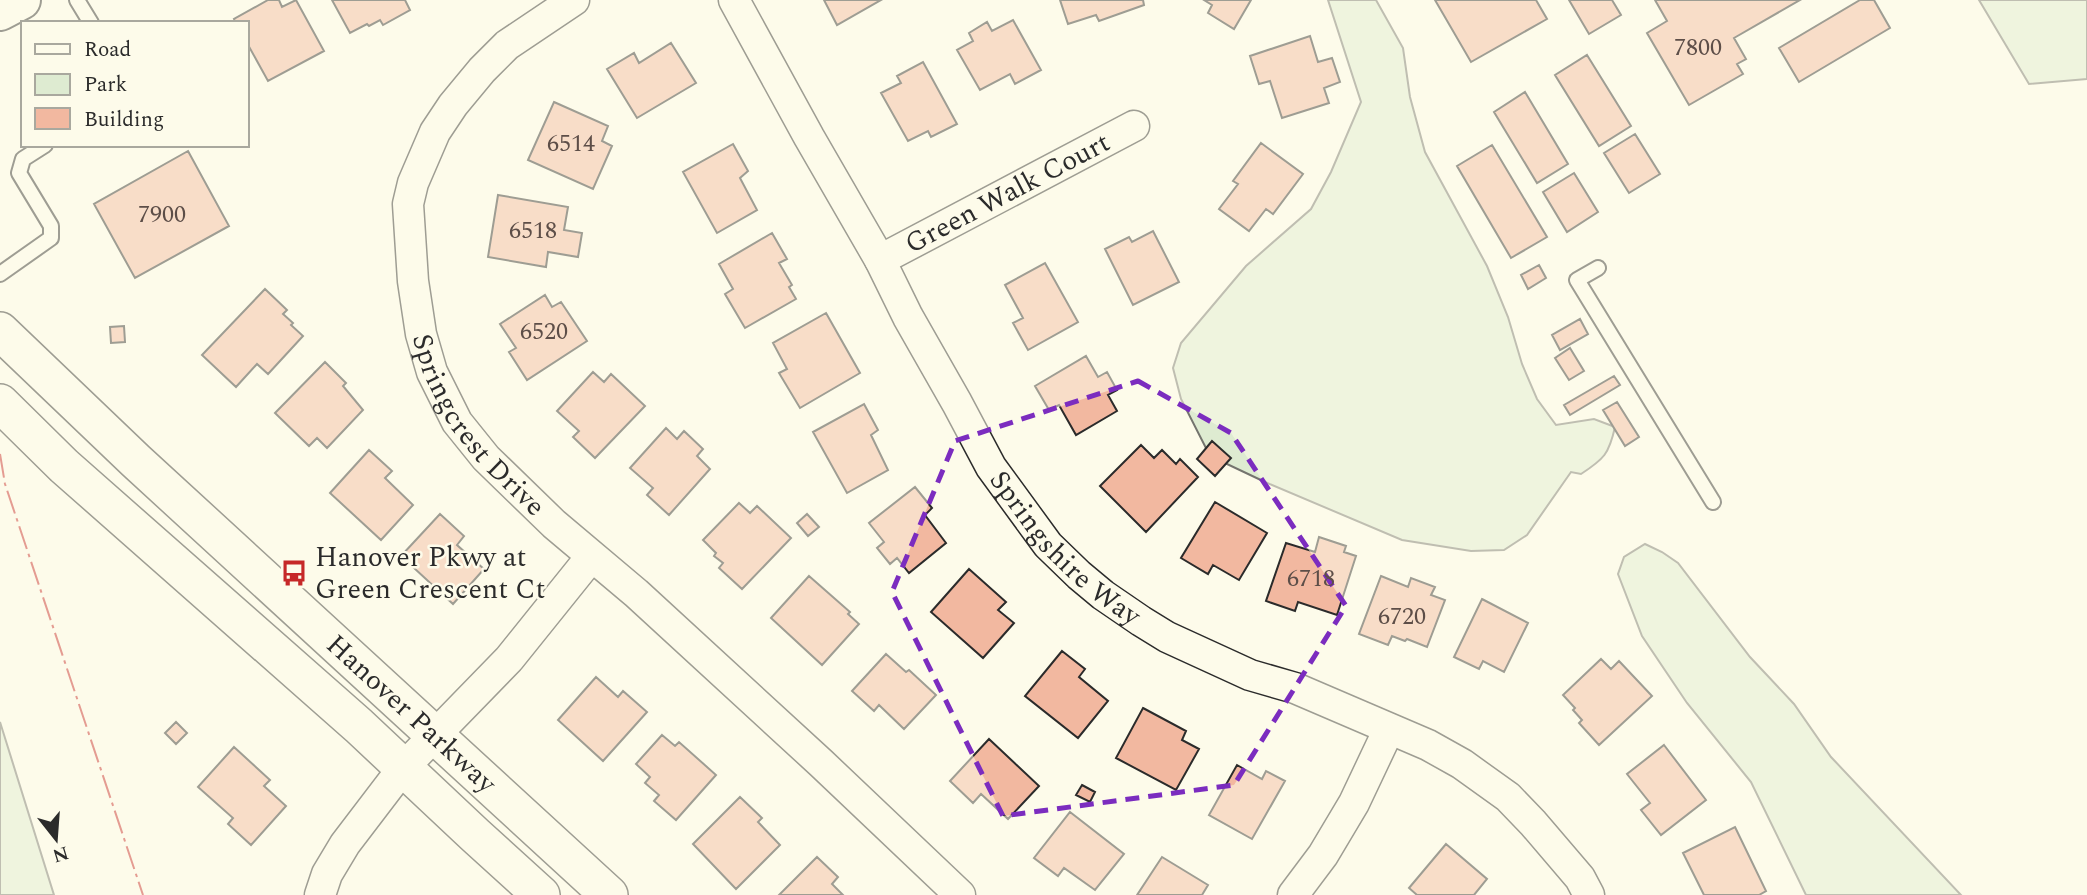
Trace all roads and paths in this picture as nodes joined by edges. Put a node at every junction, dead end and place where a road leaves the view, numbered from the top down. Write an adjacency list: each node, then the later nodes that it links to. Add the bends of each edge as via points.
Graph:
1 (21, 0): 5 (main road)
2 (77, 0): 6 (lane)
3 (574, 0): 15 (street, Springcrest Drive, via 507,44 453,105 422,160 408,204 421,334 432,372 452,412 486,458)
4 (734, 0): 9 (street, Springshire Way)
5 (0, 11)
6 (90, 21)
7 (1134, 126): 9 (street, Green Walk Court)
8 (42, 147): 11 (lane, via 23,159 19,173 51,226 51,238)
9 (880, 260): 16 (street, Springshire Way, via 991,467 1048,545 1079,575 1141,621 1191,649)
10 (1598, 268): 14 (lane, via 1577,280)
11 (0, 274)
12 (0, 331): 17 (street, Hanover Parkway)
13 (0, 403): 18 (street, Hanover Parkway, via 64,466)
14 (1713, 502)
15 (591, 557): 17 (street, via 509,659); 22 (street, Springcrest Drive, via 636,593)
16 (1389, 729): 23 (street, via 1354,803); 24 (street, Springshire Way, via 1462,764 1508,797 1580,878)
17 (434, 734): 18 (street); 21 (street, Hanover Parkway)
18 (403, 768): 19 (street, via 345,844); 20 (street, Hanover Parkway)
19 (320, 895)
20 (541, 895)
21 (609, 895)
22 (960, 895)
23 (1293, 895)
24 (1589, 895)

